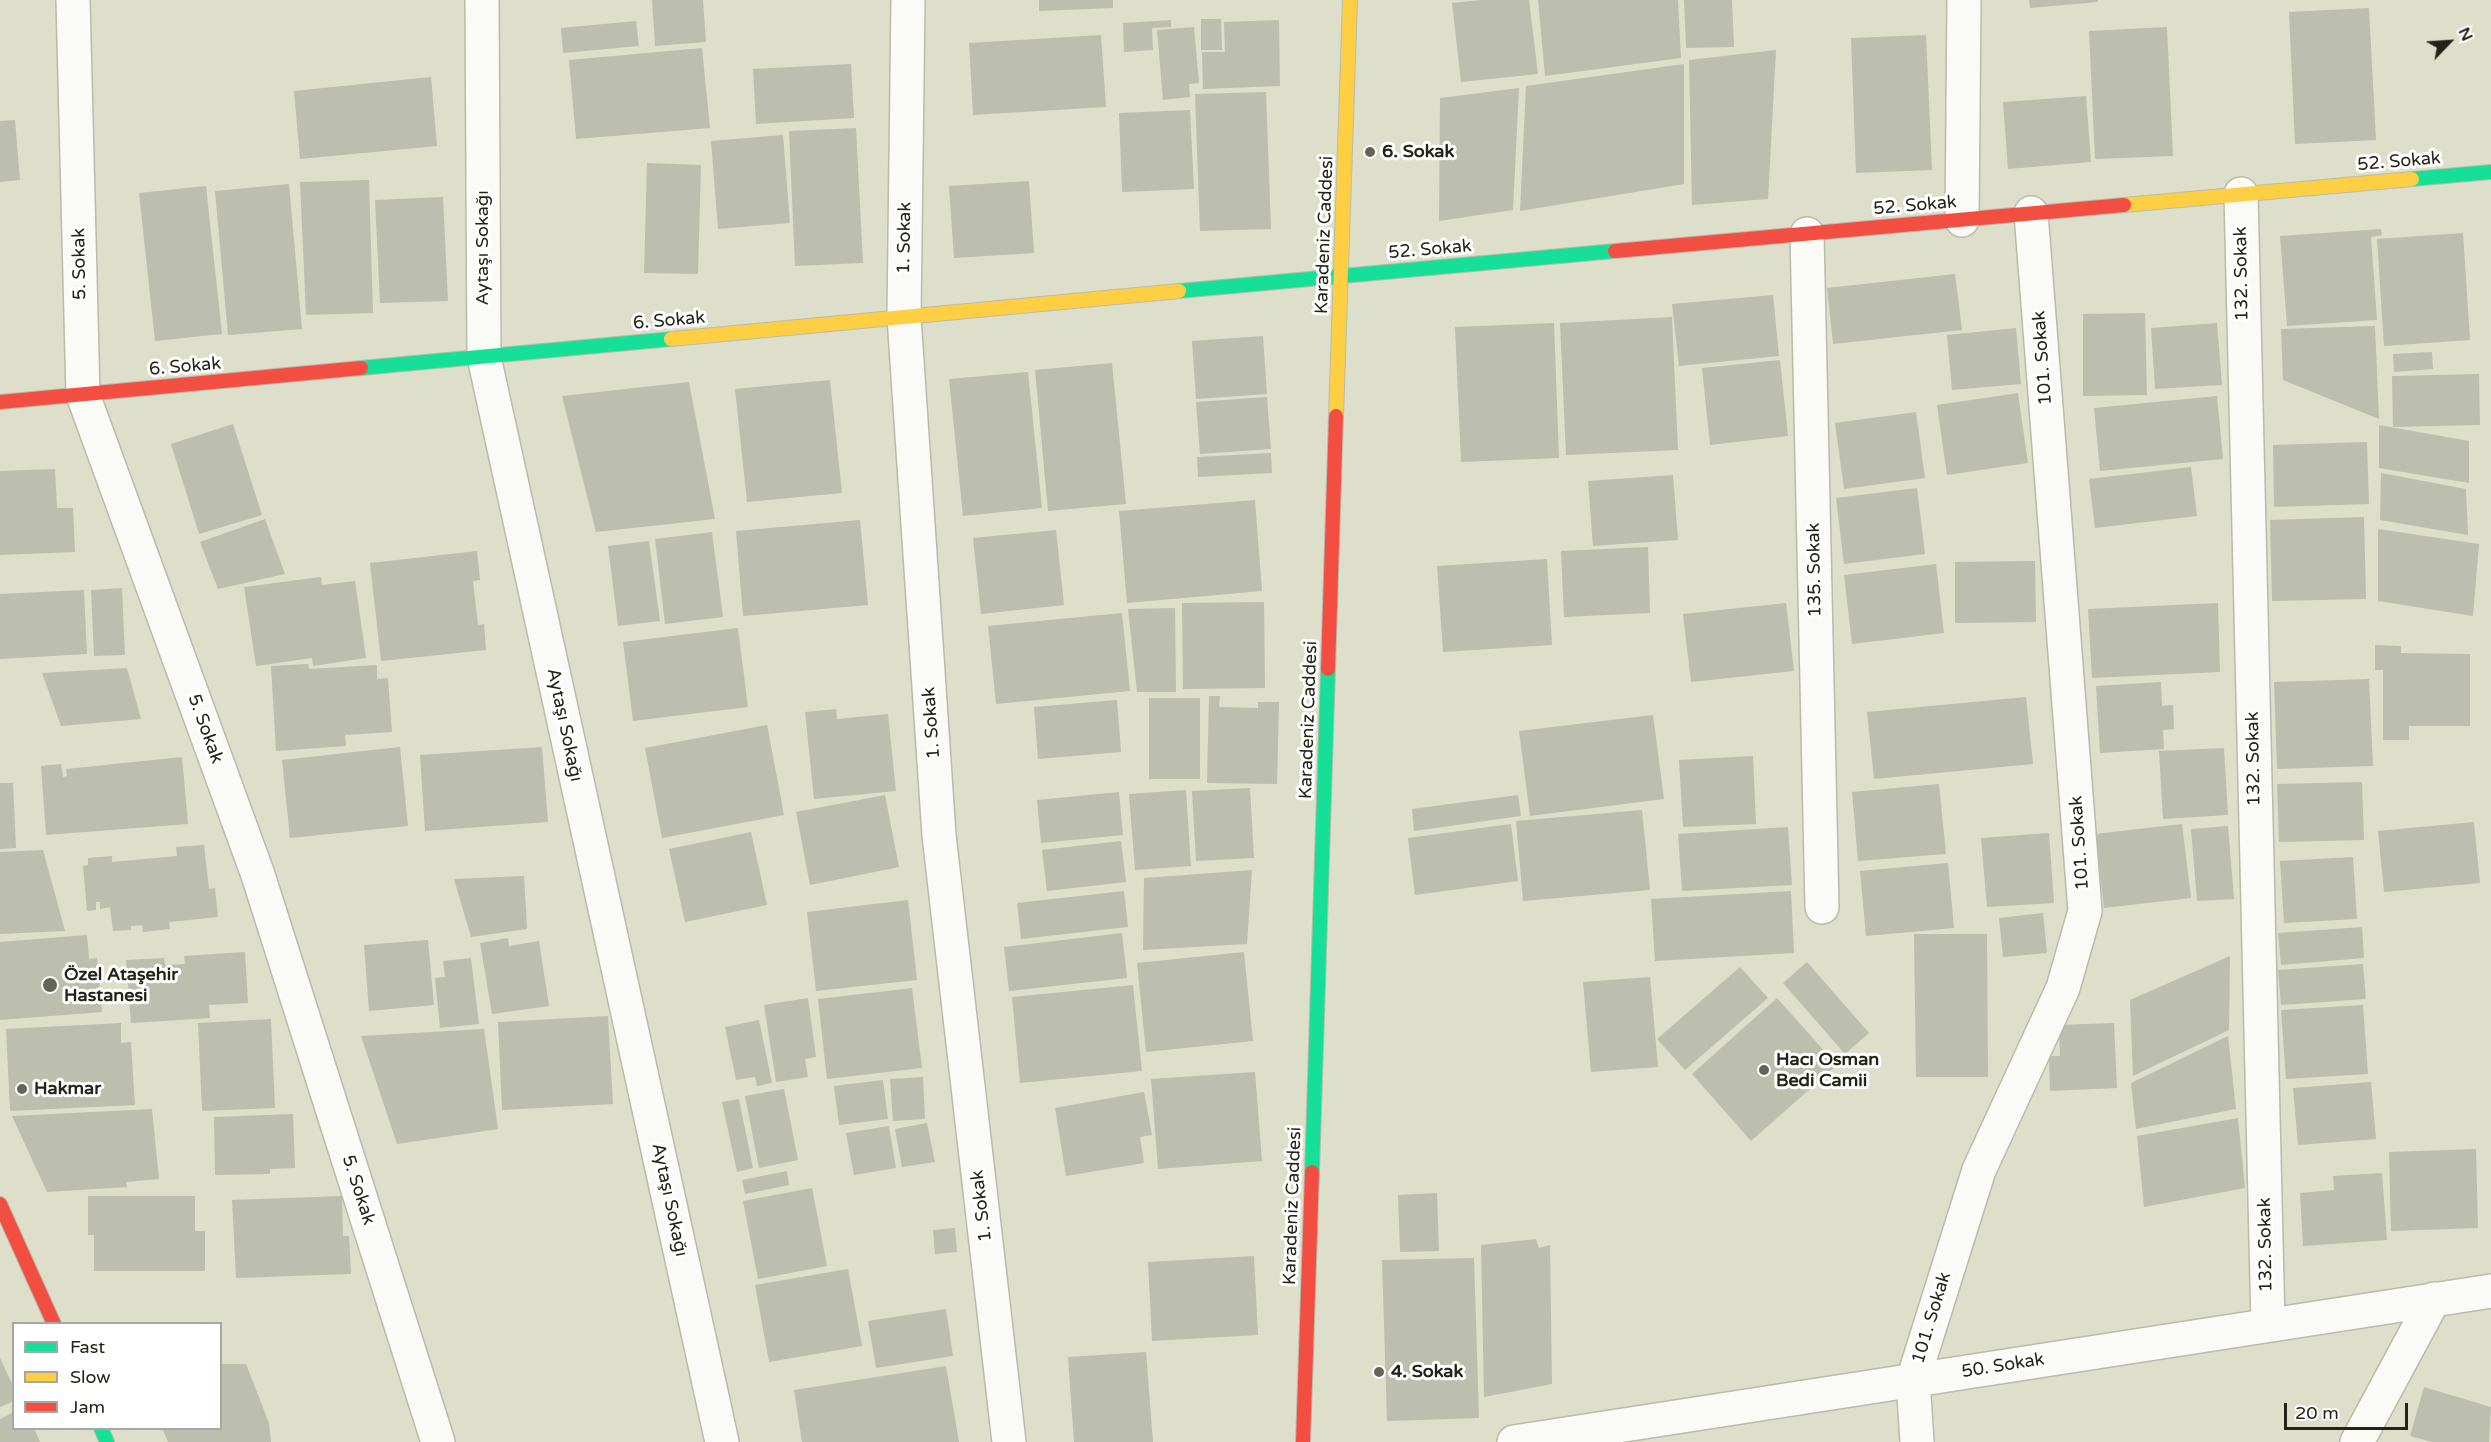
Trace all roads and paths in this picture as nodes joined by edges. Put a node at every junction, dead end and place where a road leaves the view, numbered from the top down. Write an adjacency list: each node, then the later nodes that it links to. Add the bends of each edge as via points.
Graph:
1 (73, 0): 14 (street, 5. Sokak)
2 (482, 0): 13 (street, Aytaşı Sokağı)
3 (908, 0): 12 (street, 1. Sokak)
4 (1350, 0): 11 (street, Karadeniz Caddesi)
5 (1964, 0): 9 (street)
6 (2491, 172): 7 (street, 52. Sokak)
7 (2241, 194): 8 (street, 52. Sokak); 21 (street, 132. Sokak)
8 (2031, 213): 9 (street, 52. Sokak); 22 (street, 101. Sokak, via 2085,911 2063,988 1978,1170)
9 (1962, 220): 10 (street, 52. Sokak)
10 (1808, 234): 11 (street, 52. Sokak); 16 (street, 135. Sokak)
11 (1341, 276): 12 (street, 6. Sokak); 26 (street, Karadeniz Caddesi)
12 (904, 317): 13 (street, 6. Sokak); 25 (street, 1. Sokak, via 939,835)
13 (484, 357): 14 (street, 6. Sokak); 24 (street, Aytaşı Sokağı)
14 (83, 395): 15 (street, 6. Sokak); 23 (street, 5. Sokak, via 258,875)
15 (0, 402)
16 (1822, 907)
17 (0, 1204): 20 (street)
18 (2491, 1291): 19 (street, 50. Sokak)
19 (2434, 1299): 21 (street, 50. Sokak); 29 (street)
20 (54, 1322)
21 (2268, 1324): 22 (street, 50. Sokak)
22 (1913, 1380): 27 (street, 50. Sokak); 28 (street, 101. Sokak)
23 (438, 1442)
24 (722, 1442)
25 (1009, 1442)
26 (1303, 1442)
27 (1514, 1442)
28 (1917, 1442)
29 (2357, 1442)

